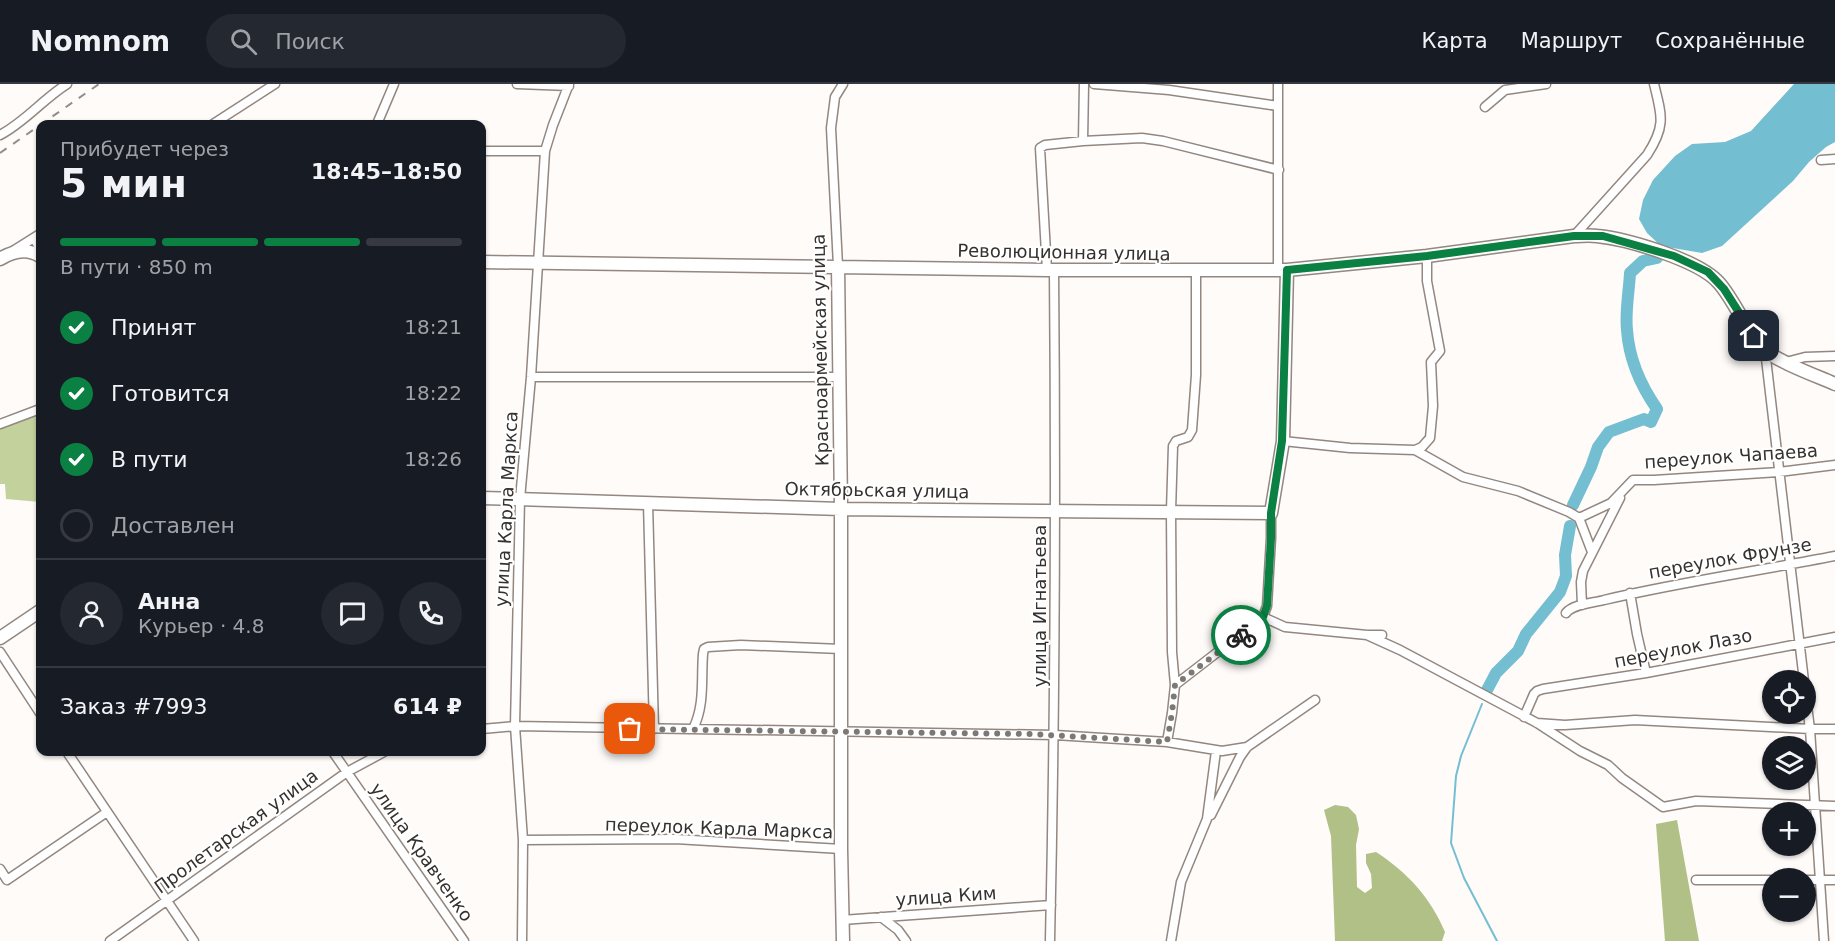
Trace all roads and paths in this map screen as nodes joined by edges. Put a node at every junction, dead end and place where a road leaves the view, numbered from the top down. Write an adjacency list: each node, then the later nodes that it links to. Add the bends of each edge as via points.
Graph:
1 (67, 84): 16 (street)
2 (275, 84): 14 (street)
3 (394, 84): 15 (street)
4 (517, 84): 11 (street)
5 (843, 84): 30 (street, Красноармейская улица, via 835,97 831,129)
6 (1084, 84): 17 (street)
7 (1094, 84): 12 (street)
8 (1278, 84): 12 (street)
9 (1546, 84): 13 (street, via 1510,87)
10 (1654, 84): 23 (street, via 1661,119 1656,140)
11 (569, 85): 19 (street, улица Карла Маркса)
12 (1278, 106): 22 (street)
13 (1485, 107)
14 (219, 120)
15 (379, 120)
16 (0, 135)
17 (1083, 141): 22 (street, via 1163,141); 31 (street, улица Игнатьева, via 1040,148)
18 (486, 151): 19 (street)
19 (545, 151): 29 (street, улица Карла Маркса)
20 (1835, 159): 21 (street)
21 (1821, 160)
22 (1280, 170): 32 (street)
23 (1574, 236): 27 (main road, Революционная улица); 34 (main road, Революционная улица, via 1603,236 1674,256 1708,272)
24 (36, 237): 26 (street)
25 (36, 254): 26 (main road, via 28,251)
26 (4, 256)
27 (1427, 256): 32 (main road, Революционная улица); 43 (street, via 1440,351 1431,362 1430,438)
28 (486, 262): 29 (main road, Революционная улица)
29 (538, 262): 30 (main road, Революционная улица); 37 (street, улица Карла Маркса)
30 (838, 266): 31 (main road, Революционная улица); 38 (main road, Красноармейская улица)
31 (1050, 270): 33 (main road, Революционная улица); 52 (street, улица Игнатьева)
32 (1283, 270): 33 (main road, Революционная улица); 42 (main road)
33 (1196, 271): 51 (street, via 1192,430 1174,442)
34 (1765, 350): 36 (main road); 45 (street)
35 (1835, 356): 36 (street)
36 (1786, 362): 39 (main road)
37 (531, 377): 38 (street); 48 (street, улица Карла Маркса)
38 (840, 377): 50 (main road, Красноармейская улица)
39 (1835, 384)
40 (36, 410): 41 (street)
41 (0, 424)
42 (1282, 441): 43 (street); 53 (main road)
43 (1415, 450): 54 (street, via 1463,477 1518,491)
44 (1835, 465): 45 (street, переулок Чапаева)
45 (1779, 472): 46 (street, переулок Чапаева, via 1637,479); 57 (street)
46 (1627, 486): 54 (street, via 1611,503); 55 (street)
47 (486, 498): 48 (main road, Октябрьская улица)
48 (520, 499): 49 (main road, Октябрьская улица); 78 (street, улица Карла Маркса)
49 (648, 503): 50 (main road, Октябрьская улица); 80 (street)
50 (842, 508): 52 (main road, Октябрьская улица); 68 (main road, Красноармейская улица)
51 (1171, 511): 52 (main road, Октябрьская улица); 53 (main road, Октябрьская улица); 72 (street)
52 (1056, 512): 85 (street, улица Игнатьева)
53 (1271, 513): 62 (street, via 1267,606)
54 (1579, 518): 55 (street)
55 (1592, 552): 59 (street, via 1582,576)
56 (1835, 556): 57 (street, переулок Фрунзе)
57 (1790, 564): 58 (street, переулок Фрунзе); 67 (street)
58 (1630, 593): 59 (street, переулок Фрунзе); 71 (street, переулок Фрунзе)
59 (1582, 605): 60 (street, переулок Фрунзе)
60 (1566, 613)
61 (36, 614): 66 (main road)
62 (1263, 617): 63 (street, via 1285,627); 72 (street)
63 (1367, 635): 64 (street); 75 (street)
64 (1382, 635)
65 (1835, 637): 67 (street, переулок Лазо)
66 (0, 638)
67 (1800, 643): 70 (street); 71 (street, переулок Лазо)
68 (841, 649): 81 (street, via 708,646 703,654 699,717); 84 (main road, Красноармейская улица)
69 (0, 652): 74 (street)
70 (1803, 670)
71 (1646, 673): 75 (street, переулок Лазо, via 1537,691)
72 (1175, 685): 86 (street)
73 (1315, 700): 87 (street)
74 (36, 707)
75 (1524, 717): 76 (street)
76 (1537, 723): 82 (street, via 1635,720); 94 (street, via 1608,765 1664,807 1696,801)
77 (1809, 724): 82 (street)
78 (514, 726): 79 (street); 80 (street); 100 (street, улица Карла Маркса)
79 (486, 729)
80 (654, 729): 81 (street)
81 (693, 729): 84 (street)
82 (1810, 729): 83 (street); 93 (street)
83 (1835, 729)
84 (841, 730): 85 (street); 101 (main road, Красноармейская улица)
85 (1055, 735): 86 (street); 109 (street, улица Игнатьева)
86 (1167, 742): 88 (street)
87 (1247, 747): 88 (street); 99 (street)
88 (1216, 751): 99 (street)
89 (69, 756): 97 (street)
90 (336, 756): 92 (street, улица Кравченко)
91 (377, 756): 92 (street, Пролетарская улица)
92 (347, 772): 108 (street, Пролетарская улица); 114 (street, улица Кравченко)
93 (1815, 802)
94 (1762, 804)
95 (1816, 806): 96 (street)
96 (1835, 806)
97 (107, 812): 102 (street, via 7,880); 108 (street)
98 (1816, 818): 107 (street)
99 (1205, 826): 119 (street, via 1181,882)
100 (523, 840): 101 (street, переулок Карла Маркса, via 675,839); 115 (street, улица Карла Маркса)
101 (841, 849): 111 (main road, Красноармейская улица)
102 (0, 869)
103 (1835, 879): 107 (street)
104 (1696, 880): 105 (street)
105 (1762, 880)
106 (1816, 880): 107 (street)
107 (1821, 880): 120 (street)
108 (168, 901): 112 (street, Пролетарская улица); 113 (street)
109 (1051, 905): 110 (street, улица Ким); 118 (street, улица Игнатьева)
110 (881, 917): 111 (street, улица Ким); 117 (street)
111 (842, 920): 116 (main road, Красноармейская улица)
112 (110, 941)
113 (194, 941)
114 (464, 941)
115 (522, 941)
116 (843, 941)
117 (906, 941)
118 (1050, 941)
119 (1171, 941)
120 (1824, 941)

